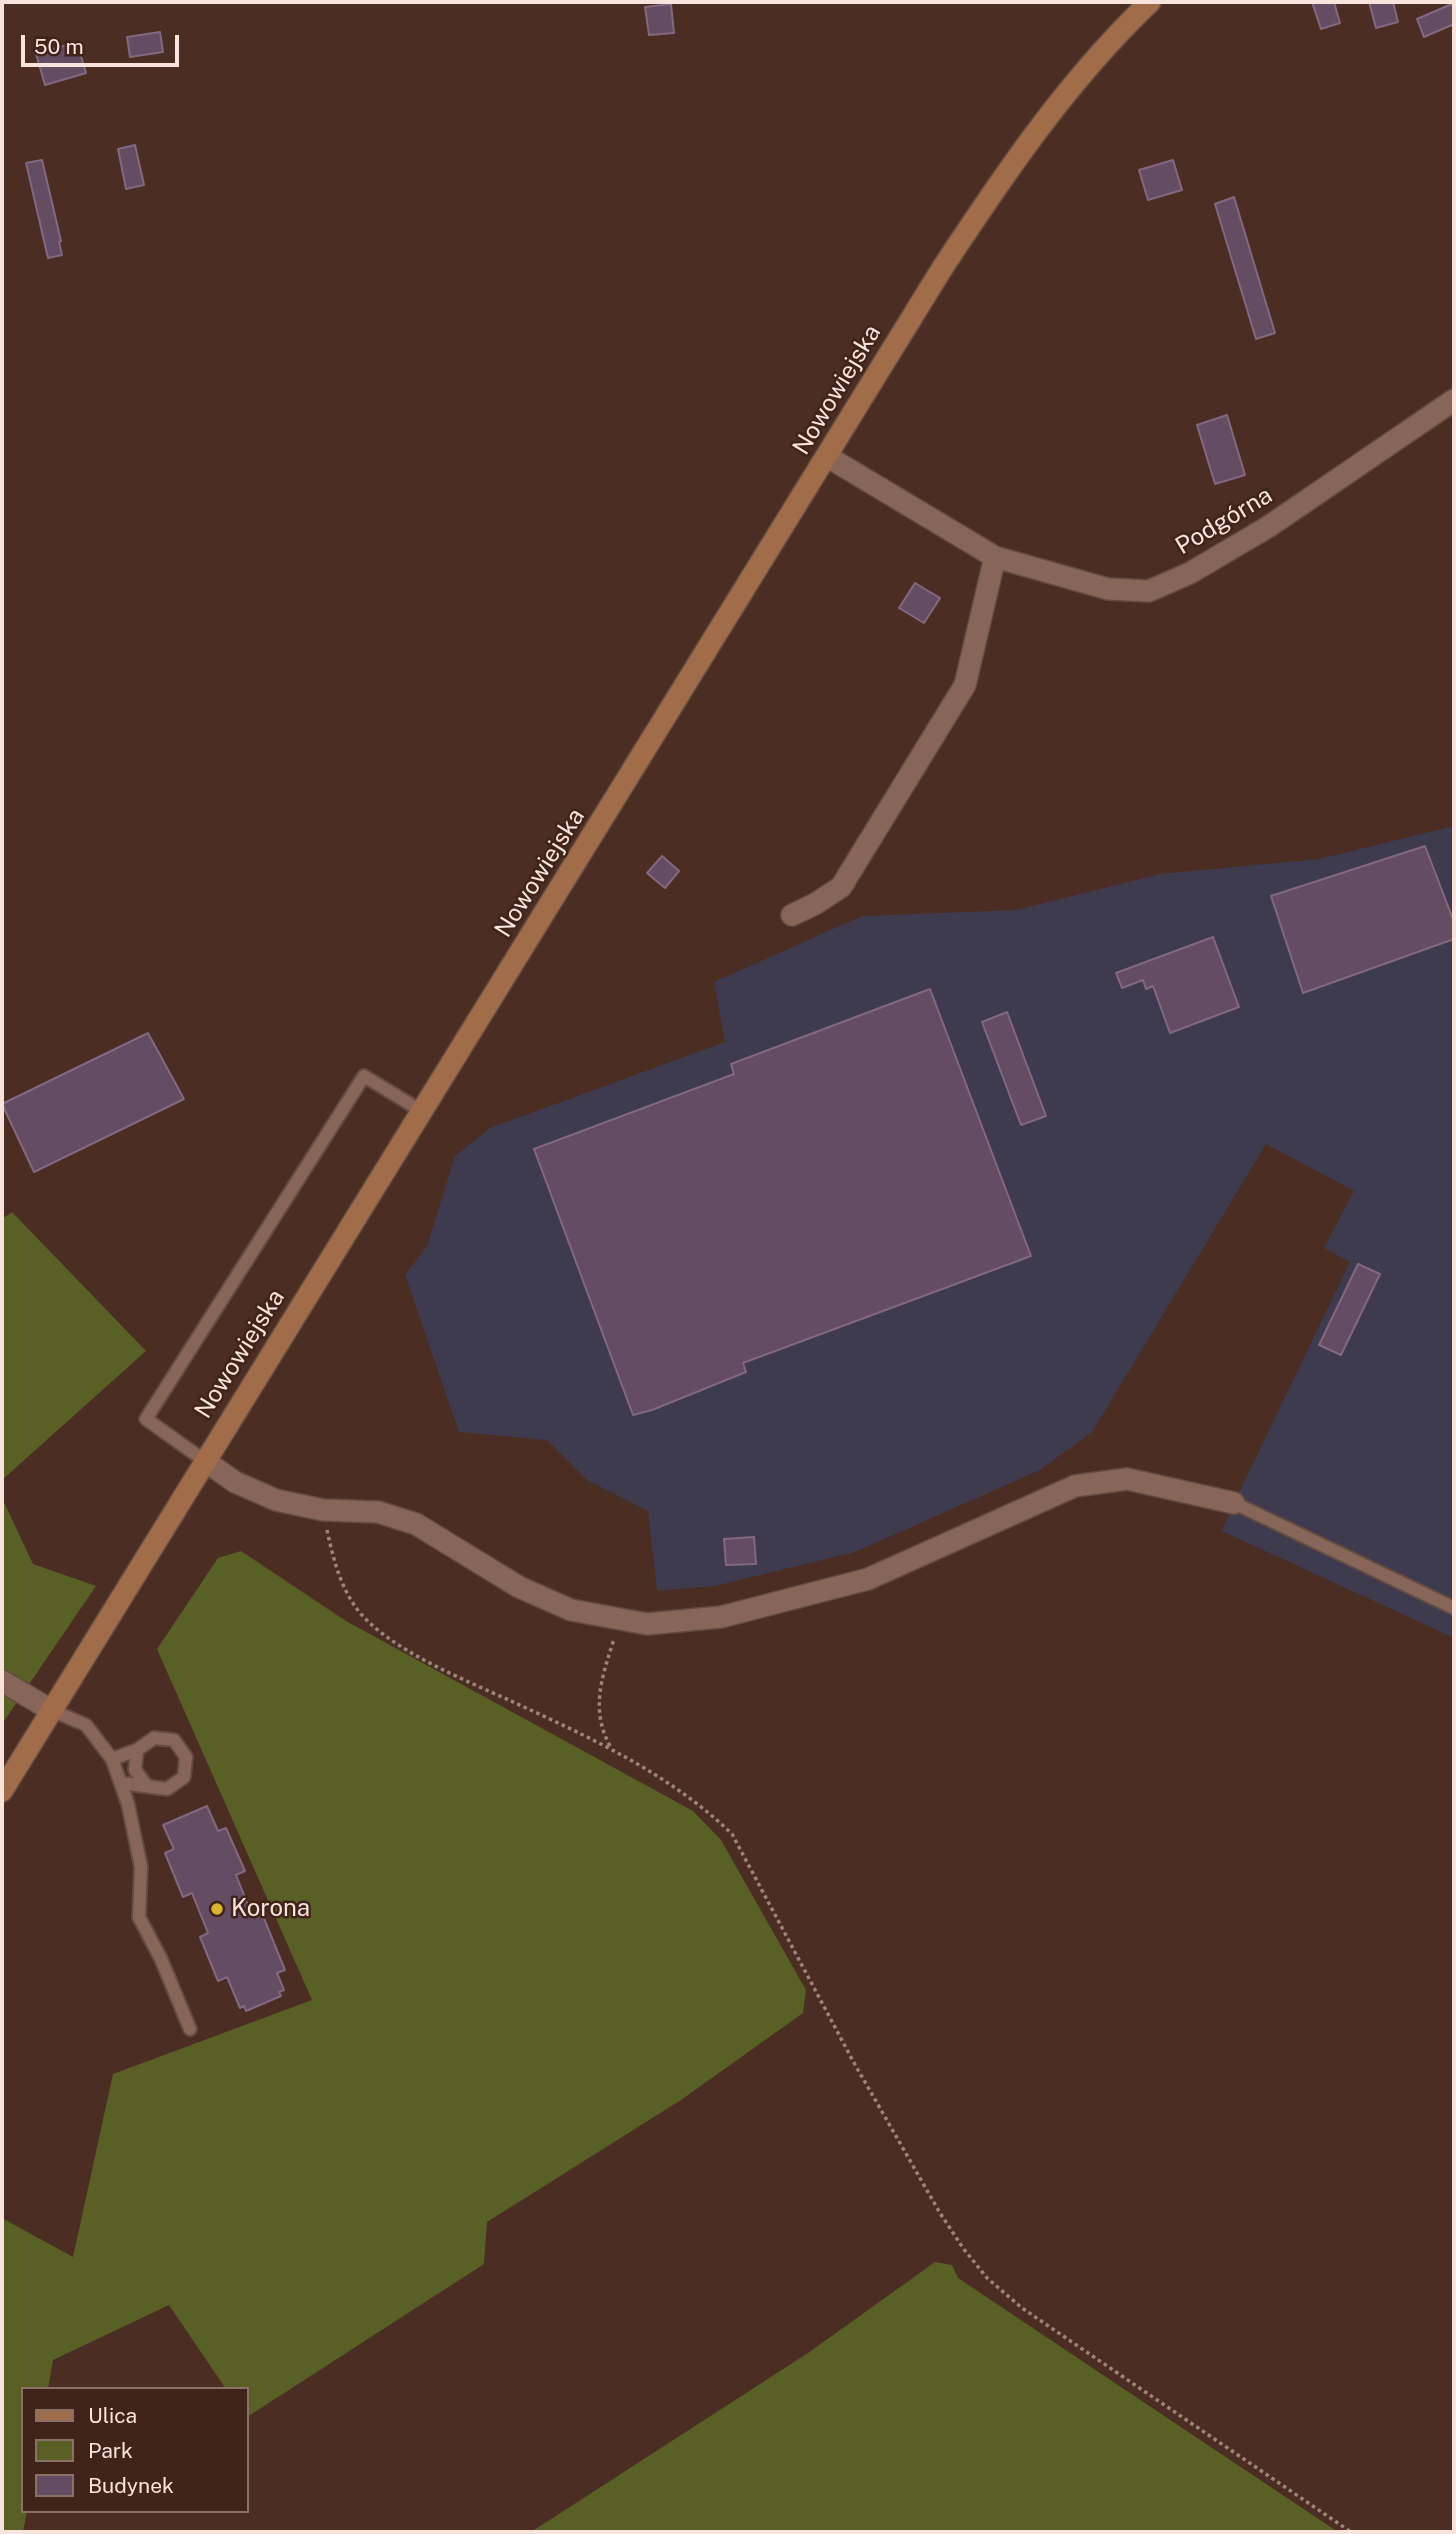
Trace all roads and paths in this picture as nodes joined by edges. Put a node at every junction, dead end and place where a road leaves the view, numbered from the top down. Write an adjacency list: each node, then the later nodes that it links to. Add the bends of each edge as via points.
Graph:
1 (1150, 2): 3 (main road, Nowowiejska, via 1059,102 990,196)
2 (1454, 400): 4 (street, Podgórna, via 1268,527 1190,573 1149,591 1108,589)
3 (828, 457): 4 (street, Podgórna); 6 (main road, Nowowiejska)
4 (995, 557): 5 (street, via 965,685 841,887)
5 (792, 915)
6 (423, 1112): 7 (main road, Nowowiejska); 7 (lane, via 364,1076 146,1419)
7 (205, 1461): 9 (street, via 235,1482 276,1500); 13 (main road, Nowowiejska)
8 (1234, 1503): 10 (lane); 11 (street, via 1126,1479 1075,1486 868,1579 721,1617 647,1624)
9 (323, 1510): 11 (street, via 378,1511 416,1524 519,1587 571,1610); 14 (path, via 343,1587 358,1611 382,1632 459,1677)
10 (1454, 1608)
11 (621, 1619): 14 (path, via 598,1707 601,1730)
12 (2, 1681): 13 (street)
13 (51, 1710): 16 (lane, via 86,1725); 19 (main road, Nowowiejska)
14 (611, 1748): 21 (path, via 707,1810 732,1834 888,2123 940,2213 987,2278 1022,2308)
15 (137, 1750): 16 (lane); 18 (lane, via 135,1770); 18 (lane, via 154,1738 164,1739 174,1741 186,1757 184,1777 167,1790)
16 (112, 1759): 17 (lane)
17 (121, 1783): 18 (lane); 20 (lane, via 141,1867 139,1917)
18 (147, 1786)
19 (2, 1791)
20 (190, 2029)
21 (1351, 2532)

